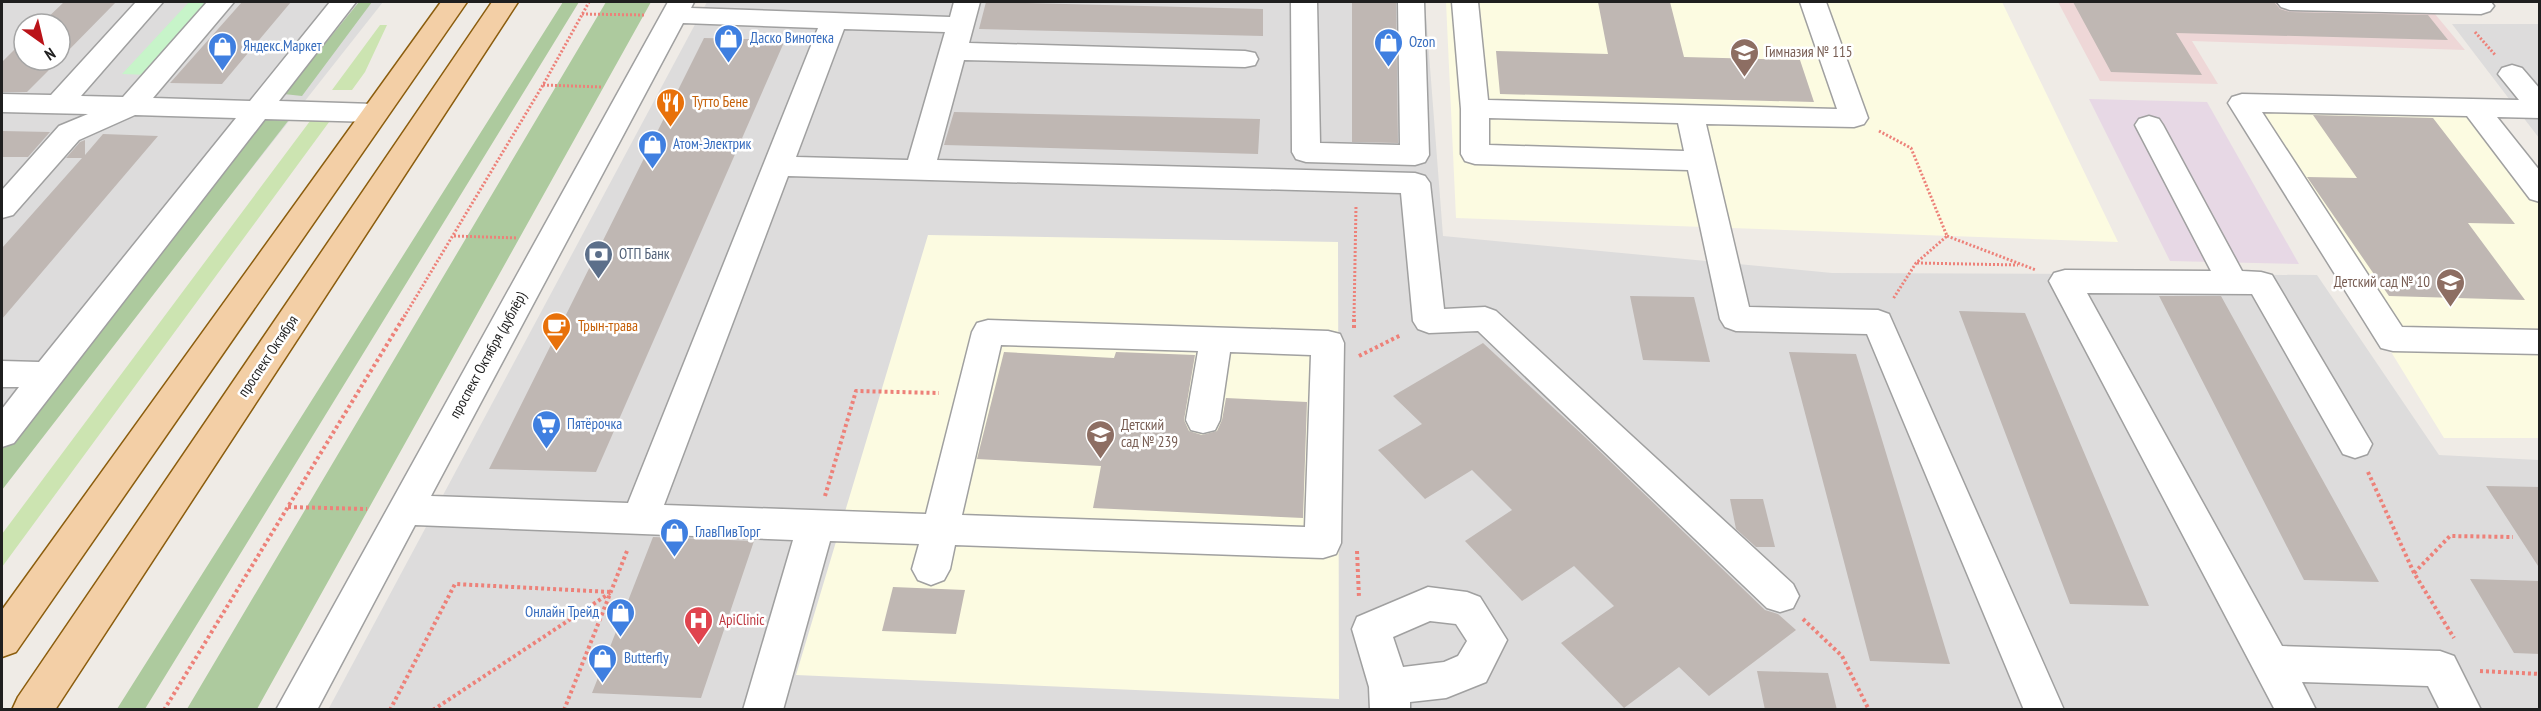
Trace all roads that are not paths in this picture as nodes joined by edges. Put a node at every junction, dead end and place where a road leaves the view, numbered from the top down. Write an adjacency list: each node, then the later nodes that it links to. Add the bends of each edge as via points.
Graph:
1 (150, 2): 18 (street)
2 (221, 2): 19 (street)
3 (343, 2): 23 (street)
4 (454, 2): 24 (main road)
5 (505, 2): 48 (main road, проспект Октября)
6 (1304, 2): 7 (street, via 1306,152 1415,155)
7 (1411, 2)
8 (1465, 2): 22 (street)
9 (1813, 2): 25 (street, via 1854,118)
10 (2290, 2): 11 (street)
11 (2466, 4)
12 (677, 8): 13 (street); 40 (street, проспект Октября (дублёр))
13 (834, 21): 14 (street); 28 (street)
14 (960, 26): 15 (street); 29 (street)
15 (1245, 59)
16 (2540, 75): 21 (street, via 2512,75)
17 (2, 103): 18 (street)
18 (58, 105): 19 (street)
19 (130, 107): 23 (street); 31 (street, via 69,133)
20 (2474, 107): 21 (street); 30 (street); 34 (street, via 2242,103 2392,339)
21 (2540, 108)
22 (1474, 109): 25 (street); 27 (street, via 1475,154)
23 (257, 110): 24 (street); 36 (street)
24 (374, 113): 46 (main road)
25 (1690, 114): 27 (street)
26 (2150, 125): 32 (street)
27 (1700, 162): 51 (street, via 1737,319 1878,322)
28 (778, 166): 29 (street); 41 (street)
29 (919, 171): 45 (street, via 1415,183 1429,321 1485,319)
30 (2540, 192)
31 (2, 208)
32 (2232, 282): 39 (street, via 2261,283); 47 (street, via 2065,281)
33 (1216, 339): 37 (street); 43 (street, via 988,332); 43 (street, via 1328,342 1323,543)
34 (2540, 342)
35 (2, 374): 36 (street)
36 (48, 375): 38 (street)
37 (1203, 420)
38 (2, 433)
39 (2355, 444)
40 (404, 510): 41 (street); 49 (street, проспект Октября (дублёр))
41 (640, 519): 42 (street)
42 (816, 525): 43 (street); 50 (street)
43 (942, 529): 44 (street)
44 (931, 569)
45 (1780, 596)
46 (2, 640)
47 (2271, 663): 52 (street); 53 (street, via 2448,655)
48 (32, 710)
49 (296, 710)
50 (763, 710)
51 (2044, 710)
52 (2296, 710)
53 (2461, 710)

